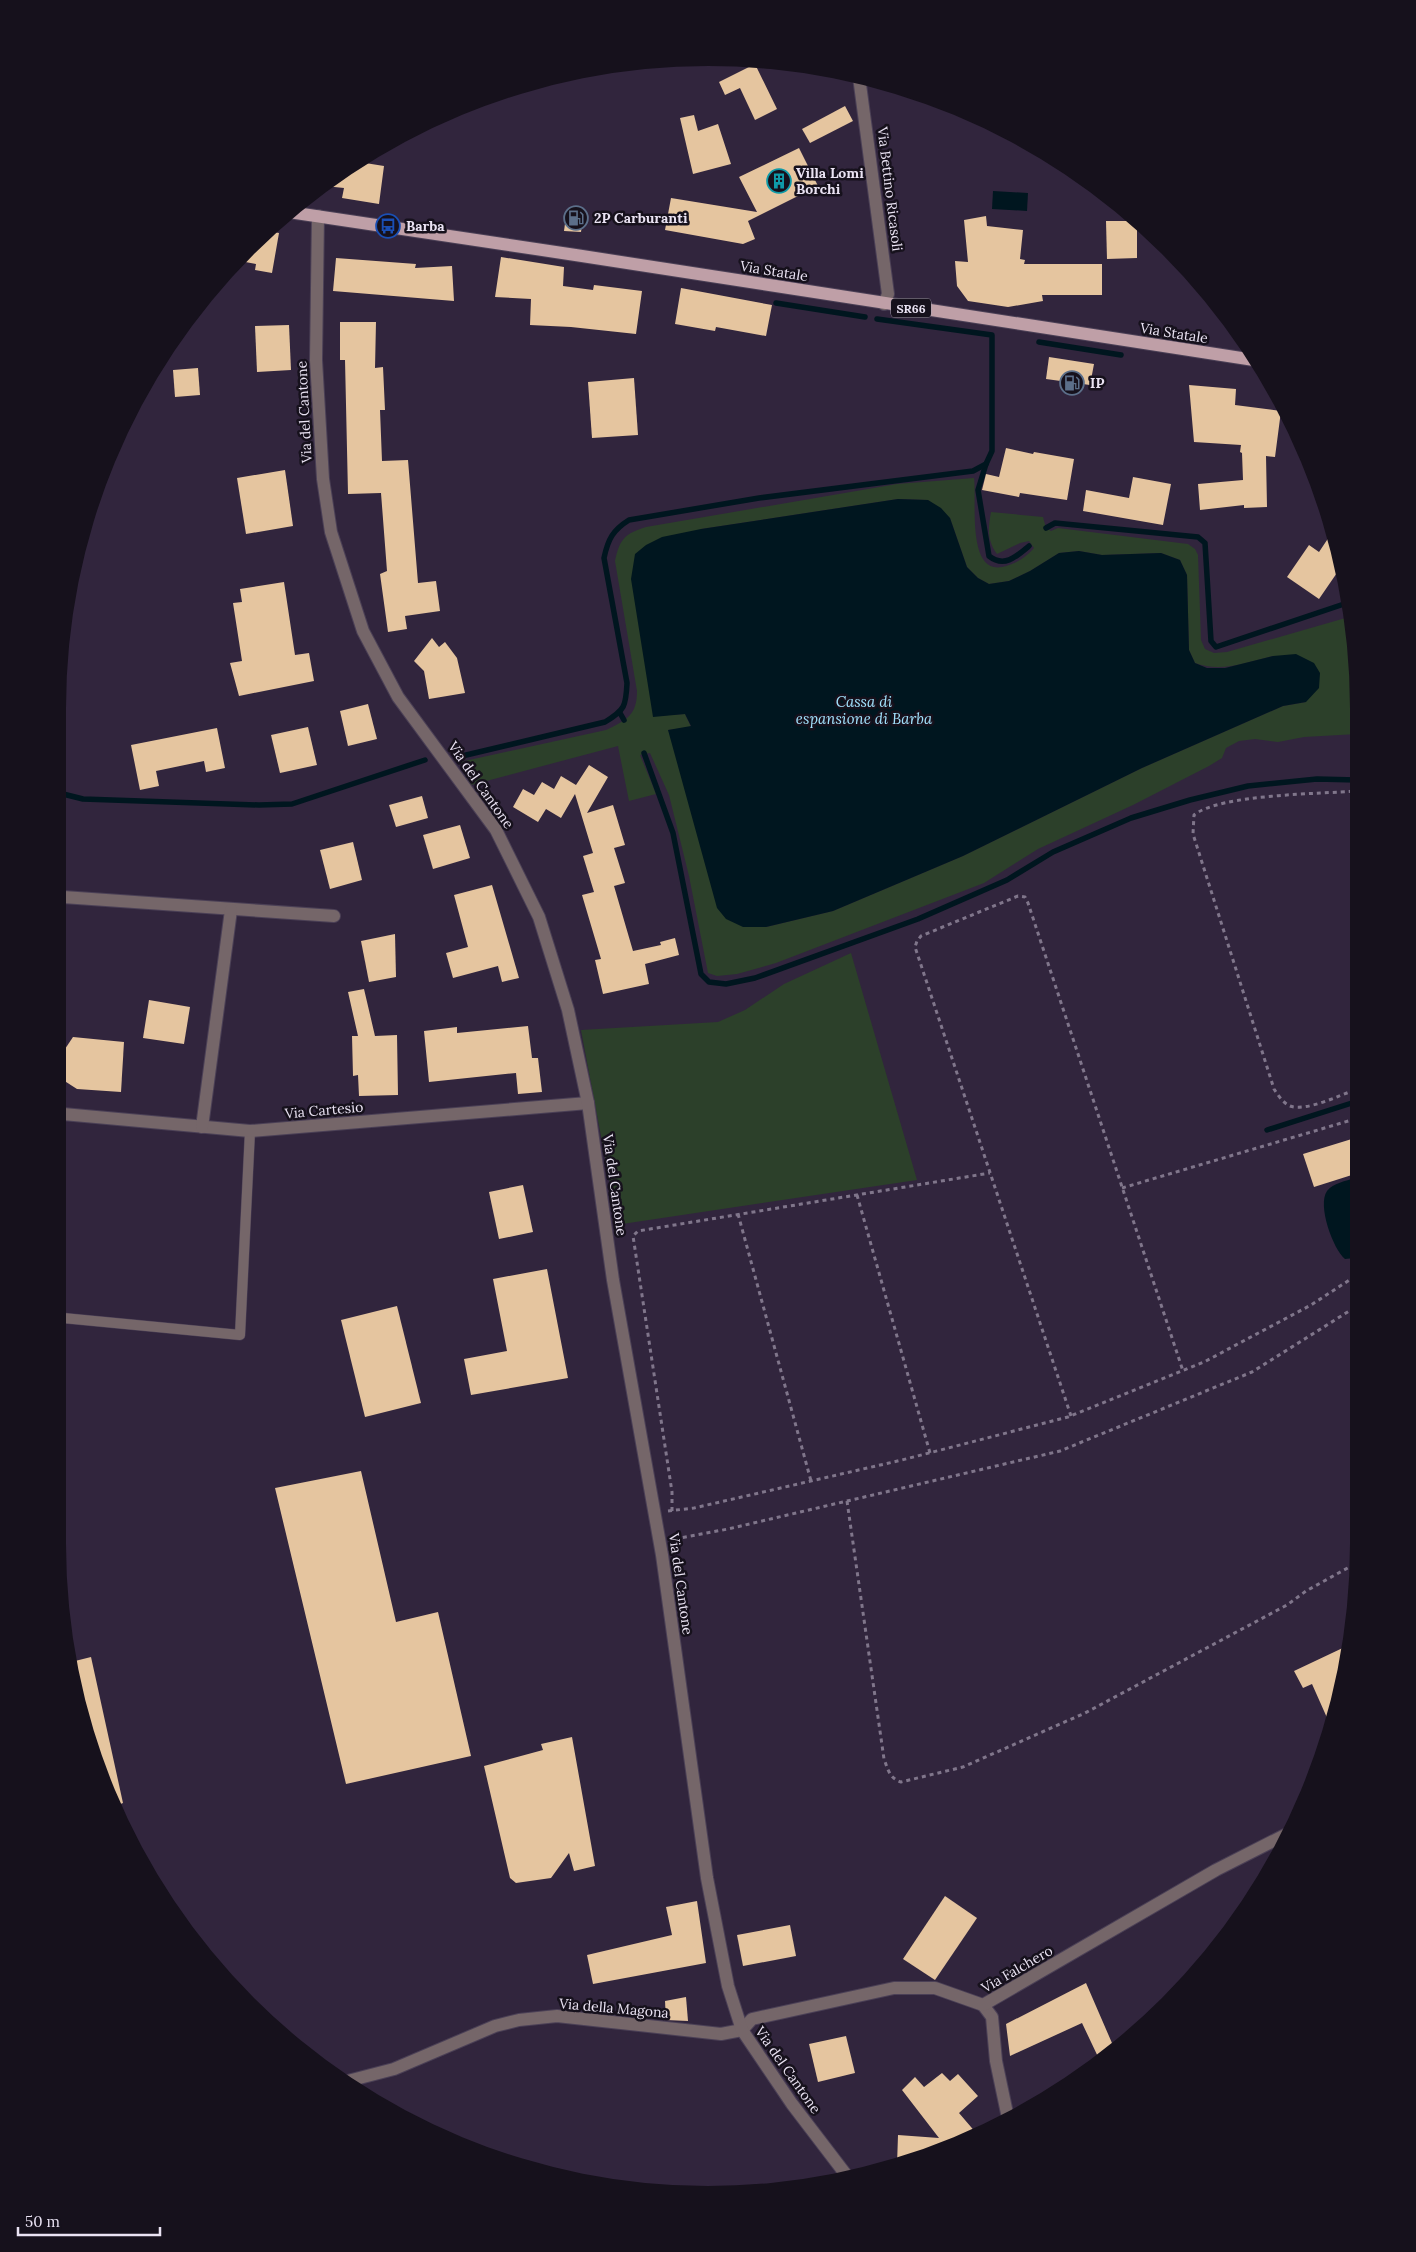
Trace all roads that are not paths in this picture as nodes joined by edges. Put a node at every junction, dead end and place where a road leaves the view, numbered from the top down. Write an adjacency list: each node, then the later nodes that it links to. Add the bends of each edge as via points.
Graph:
1 (860, 85): 4 (street, Via Bettino Ricasoli, via 888,294)
2 (300, 213): 3 (main road, Via Statale / SR66)
3 (318, 216): 4 (main road, Via Statale / SR66, via 579,254); 9 (street, Via del Cantone, via 316,360 323,480 331,532 363,631 398,697 496,830 539,917 568,1010)
4 (884, 304): 5 (main road, Via Statale / SR66)
5 (1247, 359)
6 (66, 897): 7 (street)
7 (231, 910): 8 (street); 11 (street)
8 (334, 916)
9 (588, 1103): 12 (street, Via Cartesio); 16 (street, Via del Cantone, via 613,1280 655,1513 708,1878 728,1986)
10 (66, 1114): 11 (street, Via Cartesio)
11 (202, 1127): 12 (street, Via Cartesio)
12 (250, 1131): 13 (lane, via 240,1335)
13 (66, 1318)
14 (1278, 1838): 15 (street, Via Falchero, via 1216,1870)
15 (984, 2005): 16 (street, Via Falchero, via 935,1988 894,1988 752,2019); 18 (street, via 992,2017 996,2061)
16 (742, 2030): 17 (street, Via della Magona, via 721,2034 557,2016 519,2020 495,2026 394,2069); 19 (street, Via del Cantone, via 792,2104)
17 (354, 2080)
18 (1007, 2112)
19 (843, 2171)

